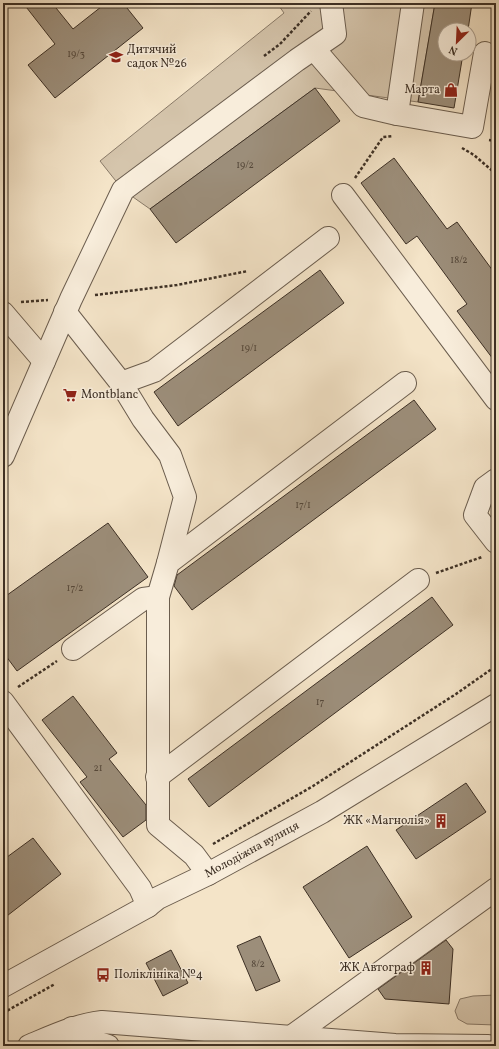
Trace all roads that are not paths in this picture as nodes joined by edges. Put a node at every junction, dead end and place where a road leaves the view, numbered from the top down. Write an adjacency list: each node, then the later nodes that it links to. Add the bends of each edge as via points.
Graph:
1 (413, 3): 5 (street)
2 (323, 6): 3 (street, via 335,34)
3 (314, 49): 5 (street, via 363,106); 8 (street, via 123,190)
4 (486, 53): 5 (street, via 472,127)
5 (397, 125)
6 (343, 195): 13 (street)
7 (328, 238): 11 (street, via 154,371)
8 (68, 306): 10 (street); 11 (street)
9 (11, 308): 10 (street)
10 (44, 362): 14 (street)
11 (121, 382): 18 (street, via 143,419 170,455 184,497)
12 (405, 383): 18 (street)
13 (496, 399)
14 (3, 456)
15 (496, 463): 16 (street)
16 (491, 484): 17 (street, via 475,515)
17 (492, 548)
18 (168, 564): 20 (street)
19 (418, 580): 24 (street)
20 (158, 597): 21 (street, via 143,599); 24 (street)
21 (73, 649)
22 (9, 696): 27 (street, via 140,888)
23 (496, 705): 25 (street, Молодіжна вулиця, via 322,812)
24 (157, 777): 25 (street, via 158,825 194,855)
25 (208, 874): 27 (street, Молодіжна вулиця, via 158,898)
26 (496, 889): 30 (street)
27 (148, 906): 28 (street, Молодіжна вулиця)
28 (3, 986)
29 (72, 1028): 30 (street, via 102,1022); 32 (street); 33 (street, via 90,1040)
30 (291, 1037): 31 (street)
31 (396, 1045): 34 (street)
32 (29, 1046)
33 (108, 1046)
34 (488, 1046)

